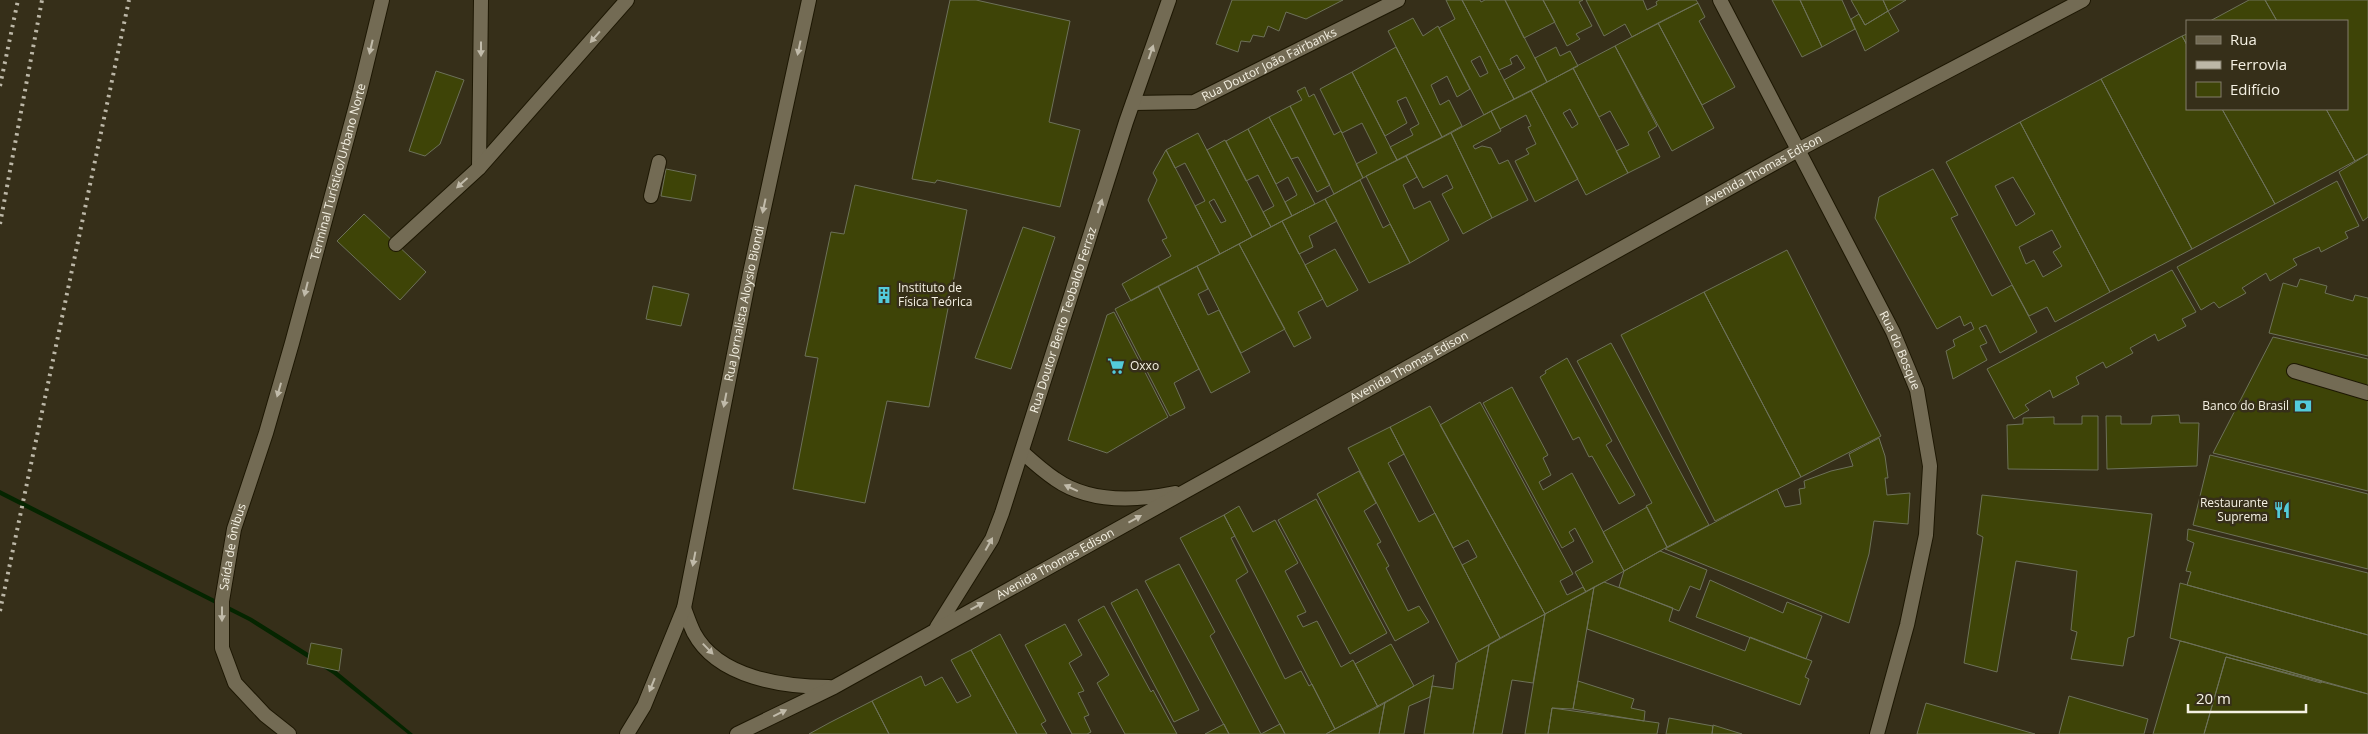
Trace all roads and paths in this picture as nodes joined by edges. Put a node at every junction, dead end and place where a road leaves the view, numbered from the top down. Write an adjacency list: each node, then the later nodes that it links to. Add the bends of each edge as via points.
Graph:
1 (382, 0): 15 (street, Terminal Turístico/Urbano Norte, one-way to 15)
2 (481, 0): 12 (street, one-way to 12)
3 (627, 0): 12 (street, one-way to 12)
4 (809, 0): 20 (street, Rua Jornalista Aloysio Biondi, one-way to 20, via 750,273)
5 (1169, 0): 9 (street, Rua Doutor Bento Teobaldo Ferraz, one-way to 5)
6 (1398, 0): 9 (street, Rua Doutor João Fairbanks, via 1194,102)
7 (1720, 0): 10 (street, Rua do Bosque)
8 (2083, 0): 10 (street, Avenida Thomas Edison)
9 (1133, 103): 18 (street, Rua Doutor Bento Teobaldo Ferraz, one-way to 9)
10 (1798, 150): 19 (street, Avenida Thomas Edison); 26 (street, Rua do Bosque, via 1893,332 1917,390 1930,466 1926,535 1907,625)
11 (659, 162): 13 (street)
12 (479, 168): 14 (street, one-way to 14)
13 (651, 196)
14 (396, 244)
15 (292, 343): 23 (street, Saída de ônibus, one-way to 23, via 234,529 222,600 222,648 235,683 265,715)
16 (2294, 371): 17 (street)
17 (2368, 392)
18 (1022, 452): 19 (street, one-way to 18, via 1135,498 1087,494 1056,480); 21 (street, Rua Doutor Bento Teobaldo Ferraz, one-way to 18, via 992,539)
19 (1188, 490): 21 (street, Avenida Thomas Edison, one-way to 19)
20 (684, 608): 22 (street, one-way to 22, via 695,634 713,654 740,673 804,687); 24 (street, Rua Jornalista Aloysio Biondi, one-way to 24, via 644,706)
21 (935, 630): 22 (street, Avenida Thomas Edison)
22 (834, 687): 25 (street, Avenida Thomas Edison, one-way to 22)
23 (289, 734)
24 (627, 734)
25 (737, 734)
26 (1877, 734)

